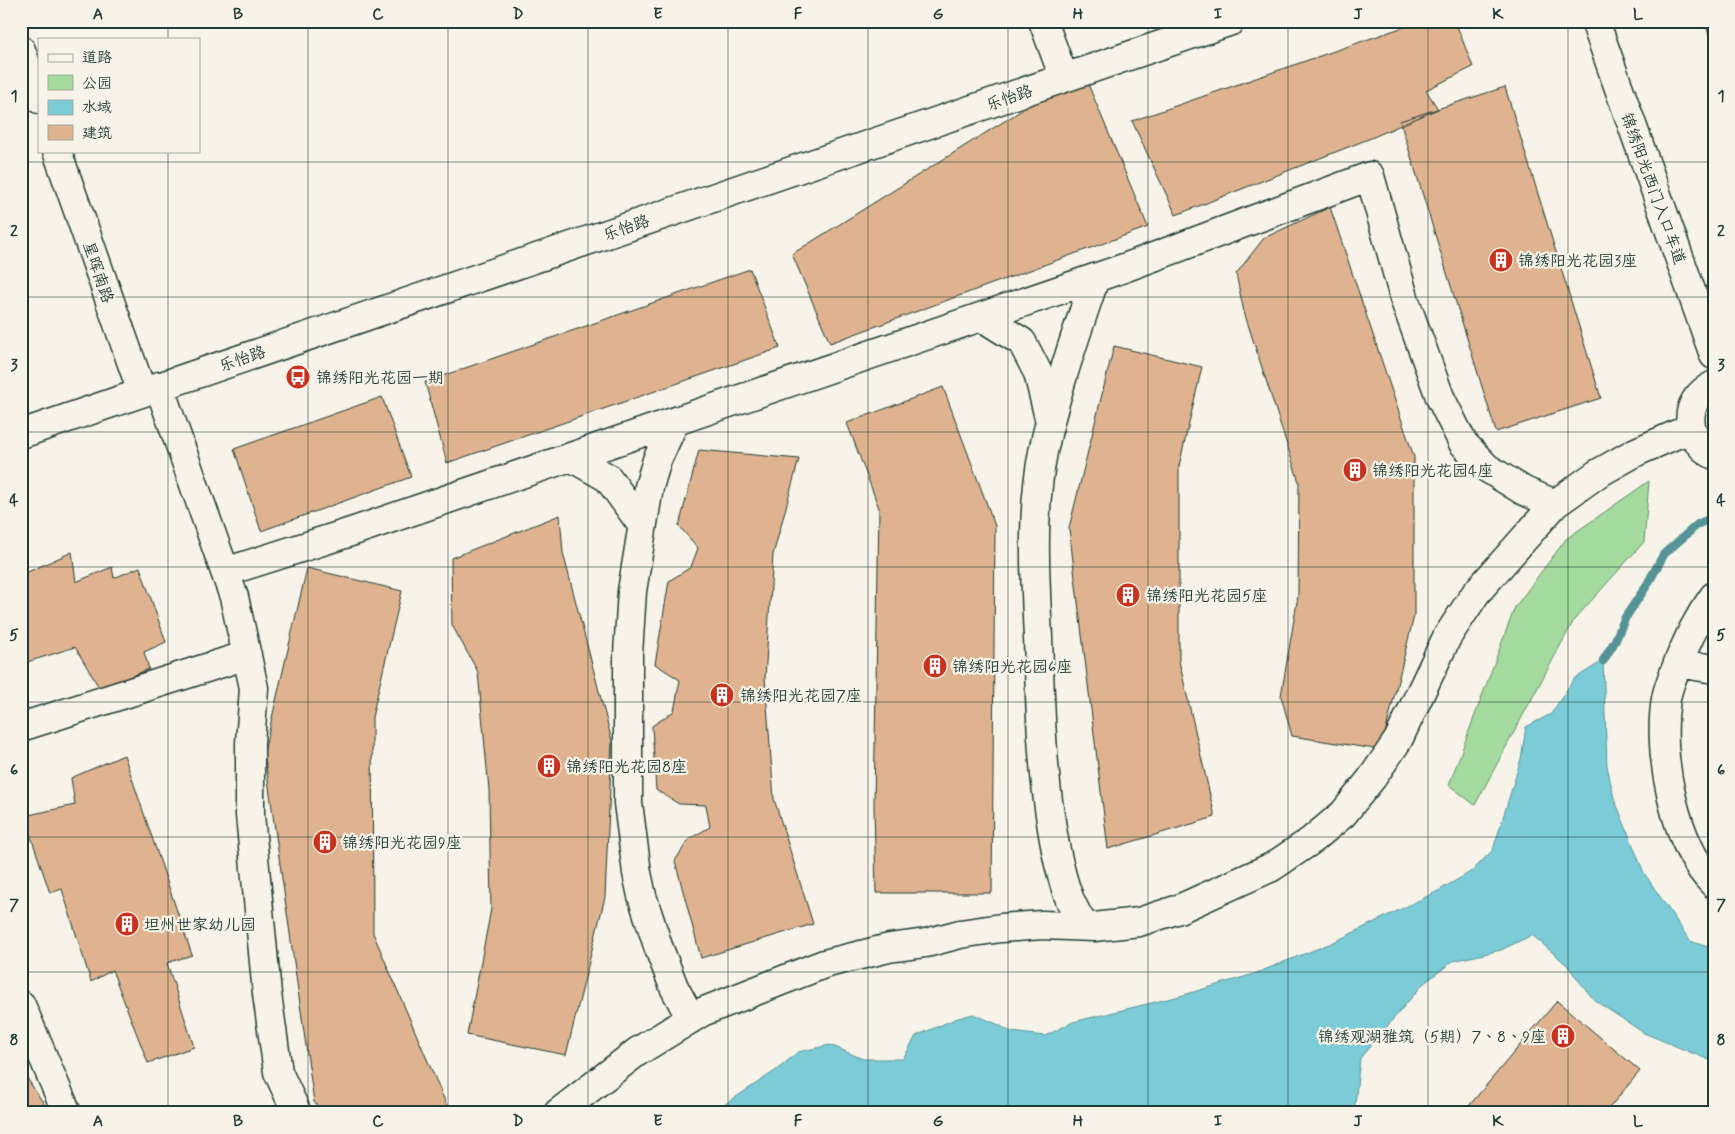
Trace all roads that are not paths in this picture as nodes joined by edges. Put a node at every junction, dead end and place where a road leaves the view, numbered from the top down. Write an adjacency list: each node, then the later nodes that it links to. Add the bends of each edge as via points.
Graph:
1 (1043, 21): 5 (street)
2 (1231, 21): 5 (street, 乐怡路)
3 (1595, 21): 10 (street, 锦绣阳光西门入口车道)
4 (21, 50): 6 (street)
5 (1064, 78): 12 (street, 乐怡路)
6 (38, 97)
7 (57, 152): 12 (street, 星晖南路)
8 (1095, 278): 9 (street); 13 (street); 19 (street, via 1370,176 1405,301 1440,397 1463,443 1487,468 1524,491)
9 (982, 316): 13 (street, via 1022,342 1038,373); 14 (street)
10 (1714, 355)
11 (1714, 385): 15 (street, via 1694,404)
12 (150, 389): 16 (street, 乐怡路); 21 (street, 星晖南路)
13 (1050, 422): 28 (street, via 1036,509 1041,731 1052,834 1070,900)
14 (674, 423): 18 (street); 20 (street, via 657,460)
15 (1691, 428): 17 (street, via 1695,439); 19 (street, via 1636,452 1597,474)
16 (21, 434)
17 (1714, 455)
18 (571, 458): 20 (street, via 608,478); 21 (street)
19 (1556, 504): 28 (street, via 1476,593 1448,637 1398,740 1343,814 1272,867 1179,909 1139,922)
20 (642, 525): 30 (street, via 632,591 628,654 628,803 642,896 674,987)
21 (225, 572): 23 (street, 星晖南路, via 234,597)
22 (1714, 596): 24 (street, via 1699,616)
23 (246, 655): 26 (street); 32 (street, 星晖南路, via 254,688 250,815 267,994 278,1072)
24 (1678, 663): 25 (street); 27 (street, via 1666,696 1662,723 1669,794 1683,836 1697,864)
25 (1714, 669)
26 (21, 727)
27 (1714, 884)
28 (1084, 926): 30 (street, via 1001,928 889,948 824,964 740,996)
29 (21, 1005): 31 (street)
30 (691, 1019): 33 (street, via 637,1052)
31 (67, 1113)
32 (297, 1113)
33 (558, 1113)

